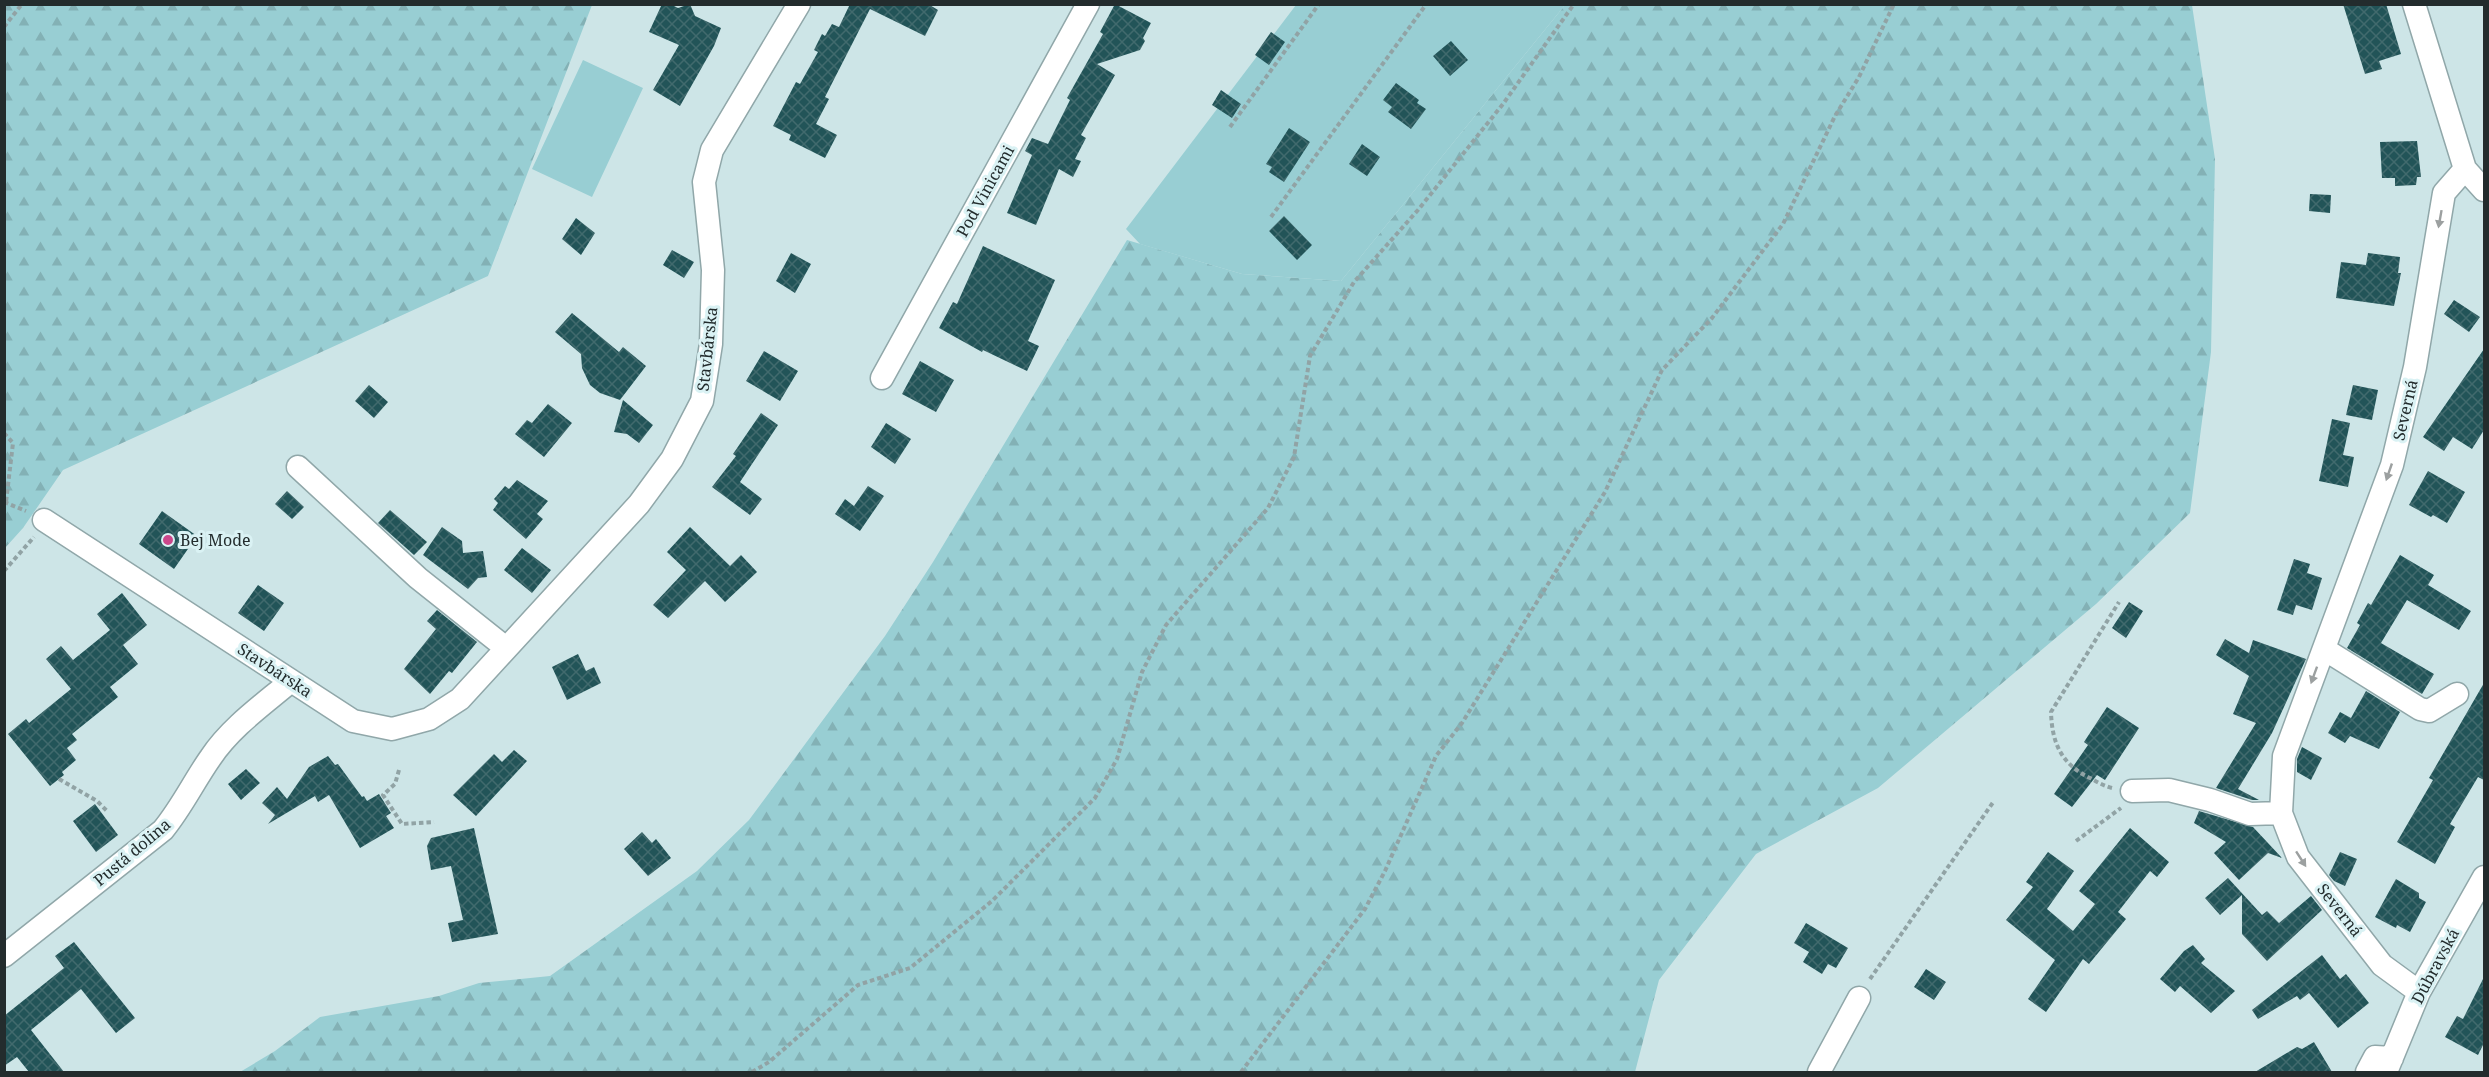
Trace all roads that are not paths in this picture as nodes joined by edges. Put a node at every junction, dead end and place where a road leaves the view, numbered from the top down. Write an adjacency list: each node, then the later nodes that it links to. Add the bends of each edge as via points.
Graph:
1 (799, 4): 9 (street, Stavbárska, via 712,150 704,182 713,270 711,344 702,401 672,459 639,504)
2 (1088, 4): 6 (street, Pod Vinicami)
3 (2414, 4): 4 (street)
4 (2465, 169): 5 (street); 10 (street, Severná, one-way to 10, via 2444,193 2415,367 2392,465)
5 (2484, 190)
6 (882, 378)
7 (298, 467): 9 (street, via 418,578)
8 (44, 520): 11 (street, Stavbárska)
9 (506, 648): 11 (street, Stavbárska, via 460,699 429,719 392,729 353,721)
10 (2324, 649): 12 (street, via 2420,709 2429,711); 14 (street, Severná, one-way to 14, via 2284,756)
11 (291, 681): 16 (street, Pustá dolina, via 235,729 212,755 163,830)
12 (2457, 694)
13 (2132, 792): 14 (street, via 2169,790 2250,814)
14 (2281, 813): 17 (street, Severná, one-way to 17, via 2298,857 2382,965)
15 (2484, 877): 17 (street, Dúbravská)
16 (4, 956)
17 (2419, 992): 19 (street, Dúbravská)
18 (1859, 998): 20 (street)
19 (2389, 1065): 21 (street, Dúbravská, via 2375,1057)
20 (1819, 1072)
21 (2367, 1072)

